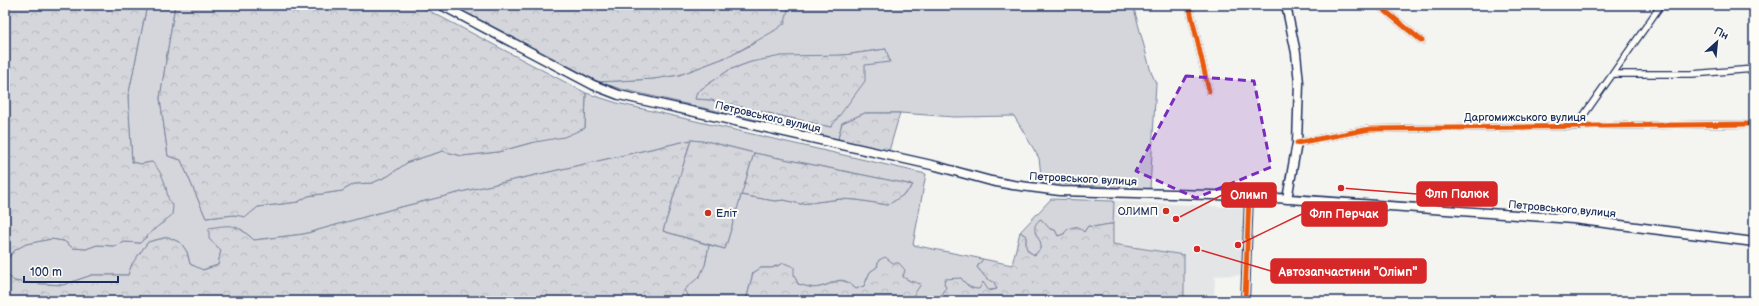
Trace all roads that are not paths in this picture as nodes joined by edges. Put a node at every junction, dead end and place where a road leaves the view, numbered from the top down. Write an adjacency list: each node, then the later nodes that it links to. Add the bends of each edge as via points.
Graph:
1 (441, 5): 13 (main road, Петровського вулиця, via 593,85 620,95 1013,185 1060,190)
2 (1189, 5): 9 (street)
3 (1286, 5): 12 (main road, via 1299,83)
4 (1378, 5): 6 (street)
5 (1661, 5): 8 (street)
6 (1422, 41)
7 (1754, 69): 8 (street, via 1692,74)
8 (1613, 74): 11 (street)
9 (1209, 91)
10 (1754, 124): 11 (street, Даргомижського вулиця)
11 (1578, 126): 12 (street, Даргомижського вулиця, via 1370,129)
12 (1297, 144): 14 (main road)
13 (1249, 196): 14 (main road, Петровського вулиця); 16 (street)
14 (1287, 199): 15 (main road, Петровського вулиця, via 1573,219)
15 (1754, 242)
16 (1245, 301)

